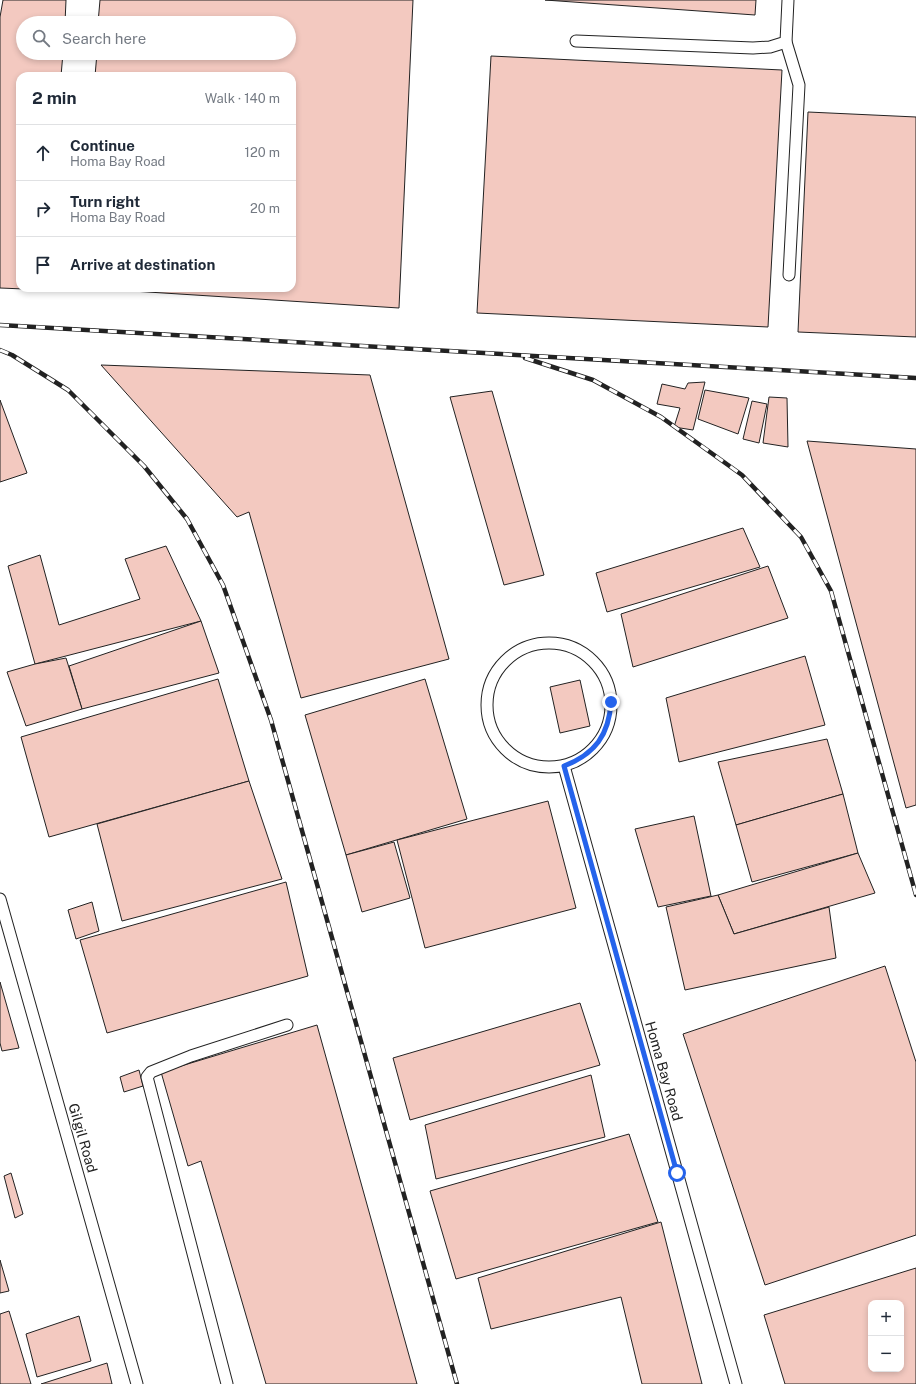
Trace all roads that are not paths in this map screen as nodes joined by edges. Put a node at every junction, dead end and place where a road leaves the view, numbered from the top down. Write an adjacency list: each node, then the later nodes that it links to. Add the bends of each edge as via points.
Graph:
1 (788, 0): 3 (lane)
2 (576, 40): 3 (lane, via 753,48 770,47)
3 (786, 42): 4 (lane, via 799,85)
4 (789, 275)
5 (564, 766): 5 (lane, via 589,753 606,730 610,716 609,688 595,663 584,654 558,643 533,645 510,656 494,676 488,697 488,718 500,744 510,754 536,766); 10 (lane, Homa Bay Road)
6 (0, 899): 8 (lane, Gilgil Road)
7 (287, 1025): 9 (lane, via 191,1056 151,1072 147,1077)
8 (137, 1384)
9 (227, 1384)
10 (736, 1384)

